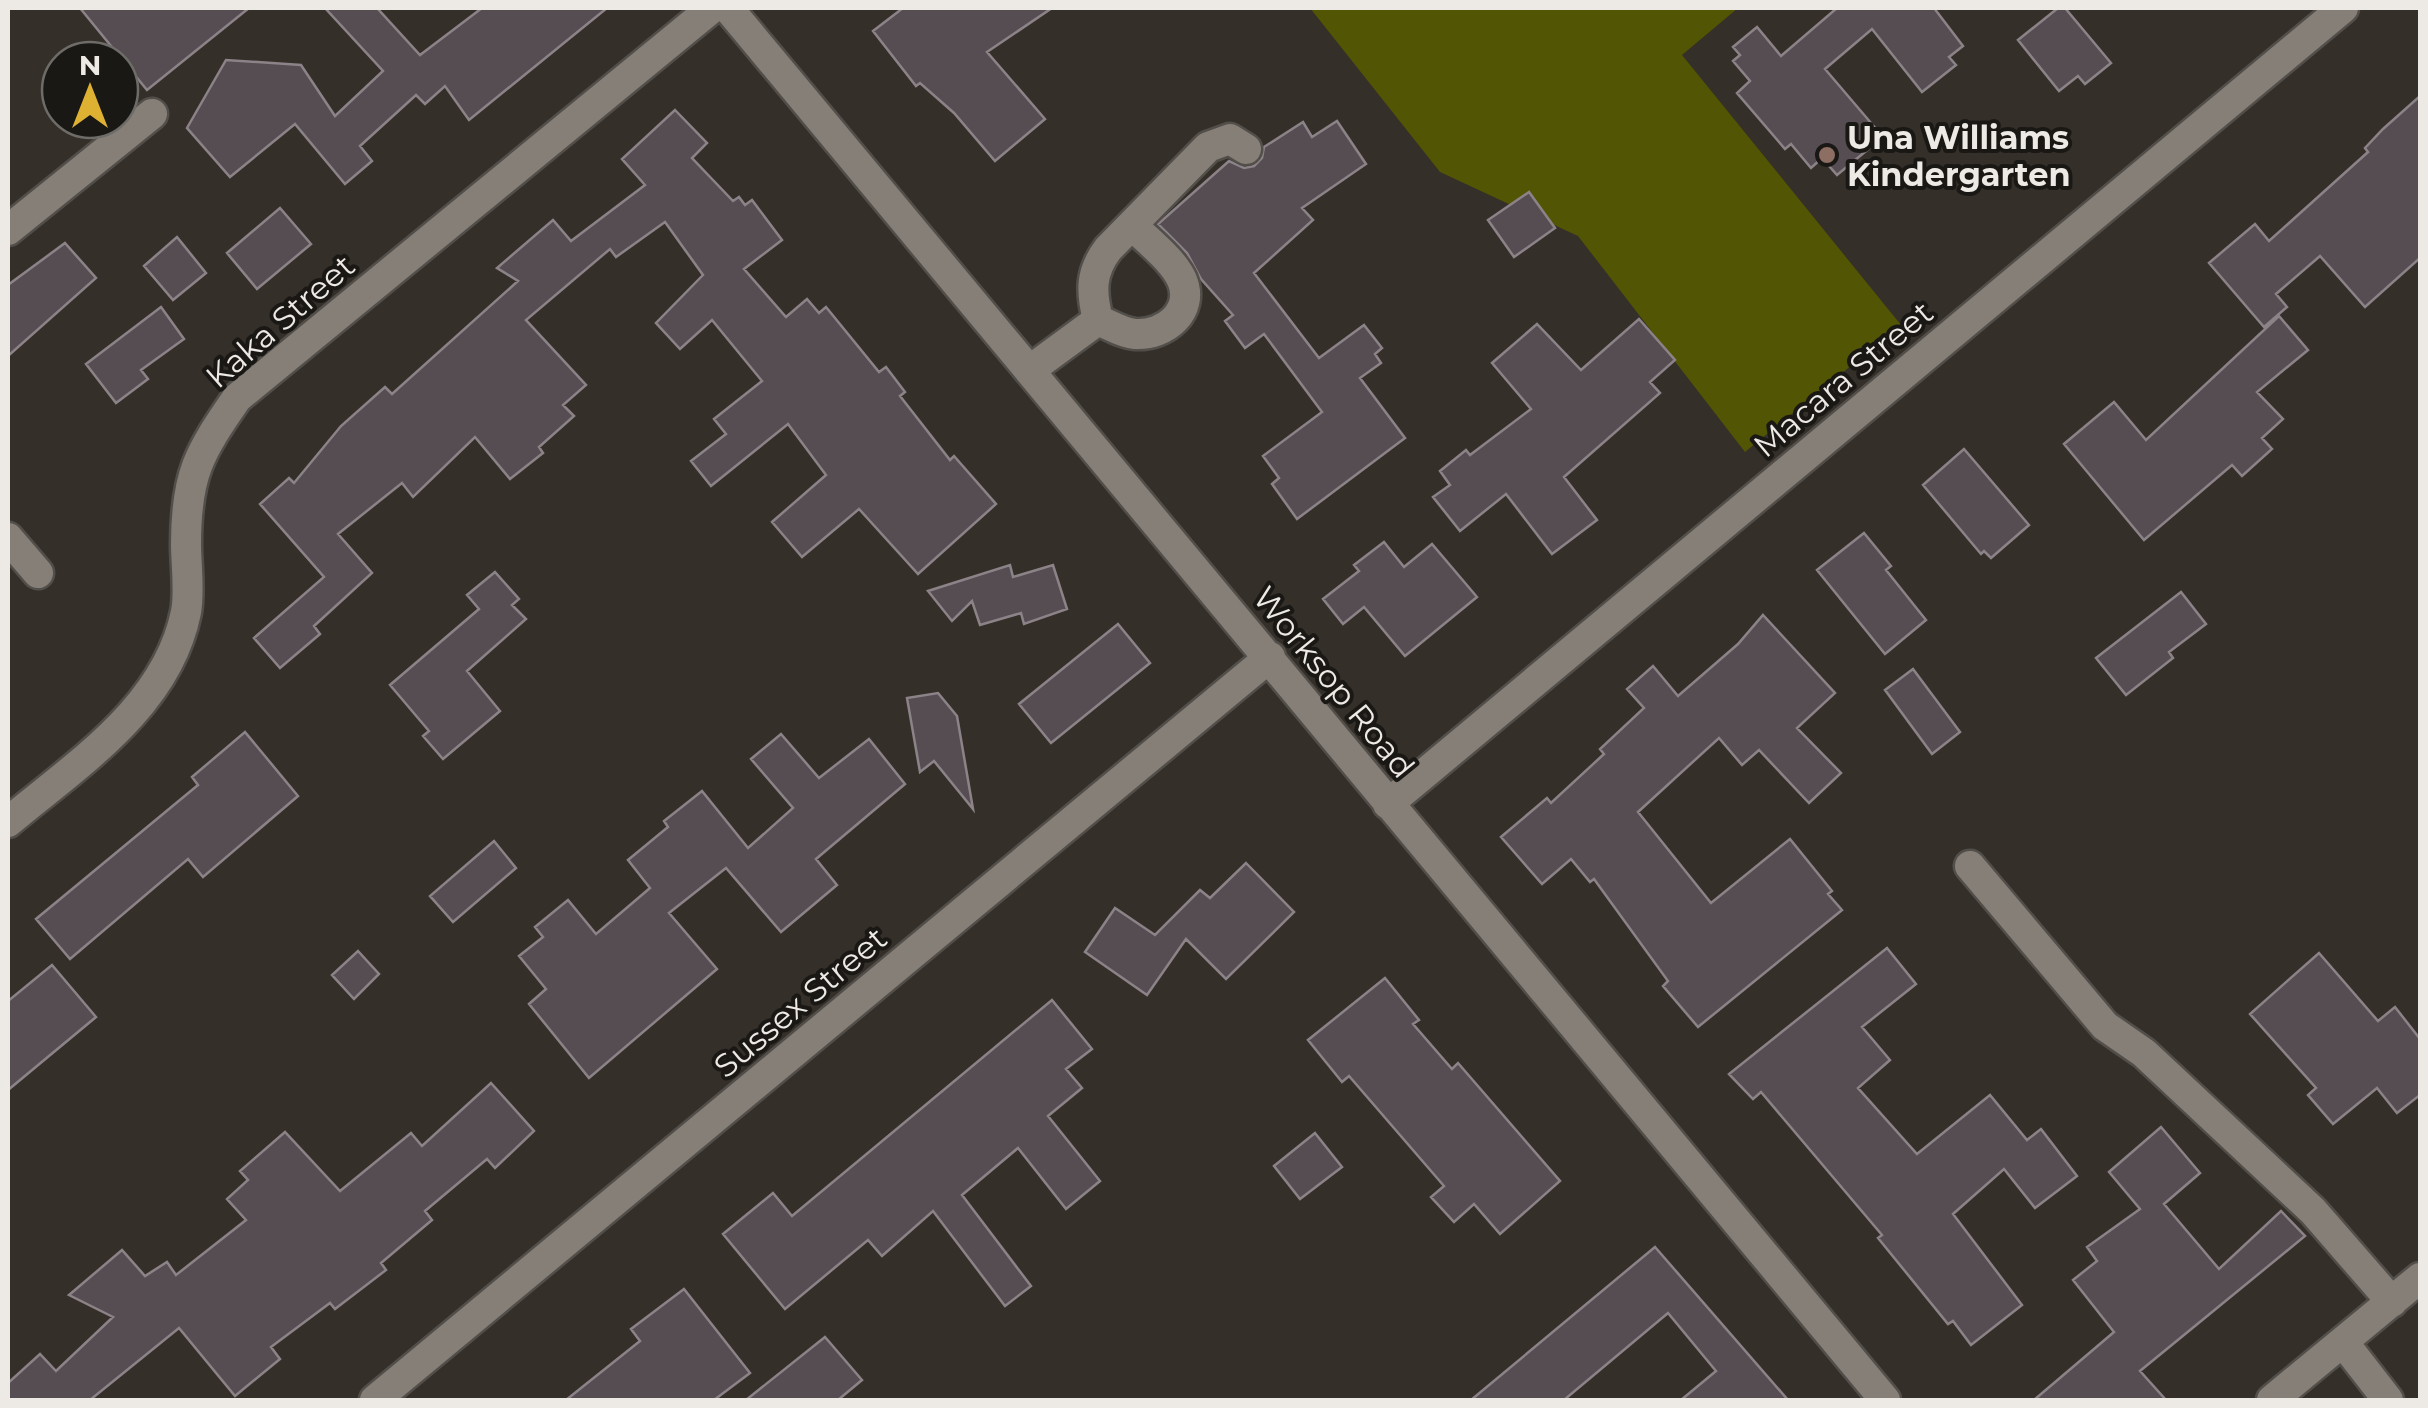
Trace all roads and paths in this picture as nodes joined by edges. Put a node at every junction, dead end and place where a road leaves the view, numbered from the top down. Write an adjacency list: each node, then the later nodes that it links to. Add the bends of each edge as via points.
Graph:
1 (712, 8): 14 (street, Kaka Street, via 237,398 196,457 186,523 186,611 164,673 118,730)
2 (728, 8): 9 (street, Worksop Road)
3 (2343, 8): 13 (street, Macara Street)
4 (152, 114): 7 (street)
5 (1246, 149): 6 (street, via 1230,140 1208,147)
6 (1134, 226): 8 (street, via 1108,249 1094,274); 8 (street, via 1177,271 1184,284 1182,311 1165,329 1138,334)
7 (8, 230)
8 (1098, 320): 9 (street)
9 (1030, 370): 12 (street, Worksop Road)
10 (8, 538): 11 (street)
11 (38, 573)
12 (1270, 658): 13 (street, Worksop Road); 19 (street, Sussex Street)
13 (1388, 804): 20 (street, Worksop Road)
14 (8, 822)
15 (1970, 866): 17 (street, via 2105,1026 2144,1053 2313,1211)
16 (2420, 1278): 17 (street)
17 (2392, 1302): 18 (street)
18 (2344, 1342): 21 (street); 22 (street)
19 (375, 1400)
20 (1885, 1400)
21 (2272, 1400)
22 (2388, 1400)

